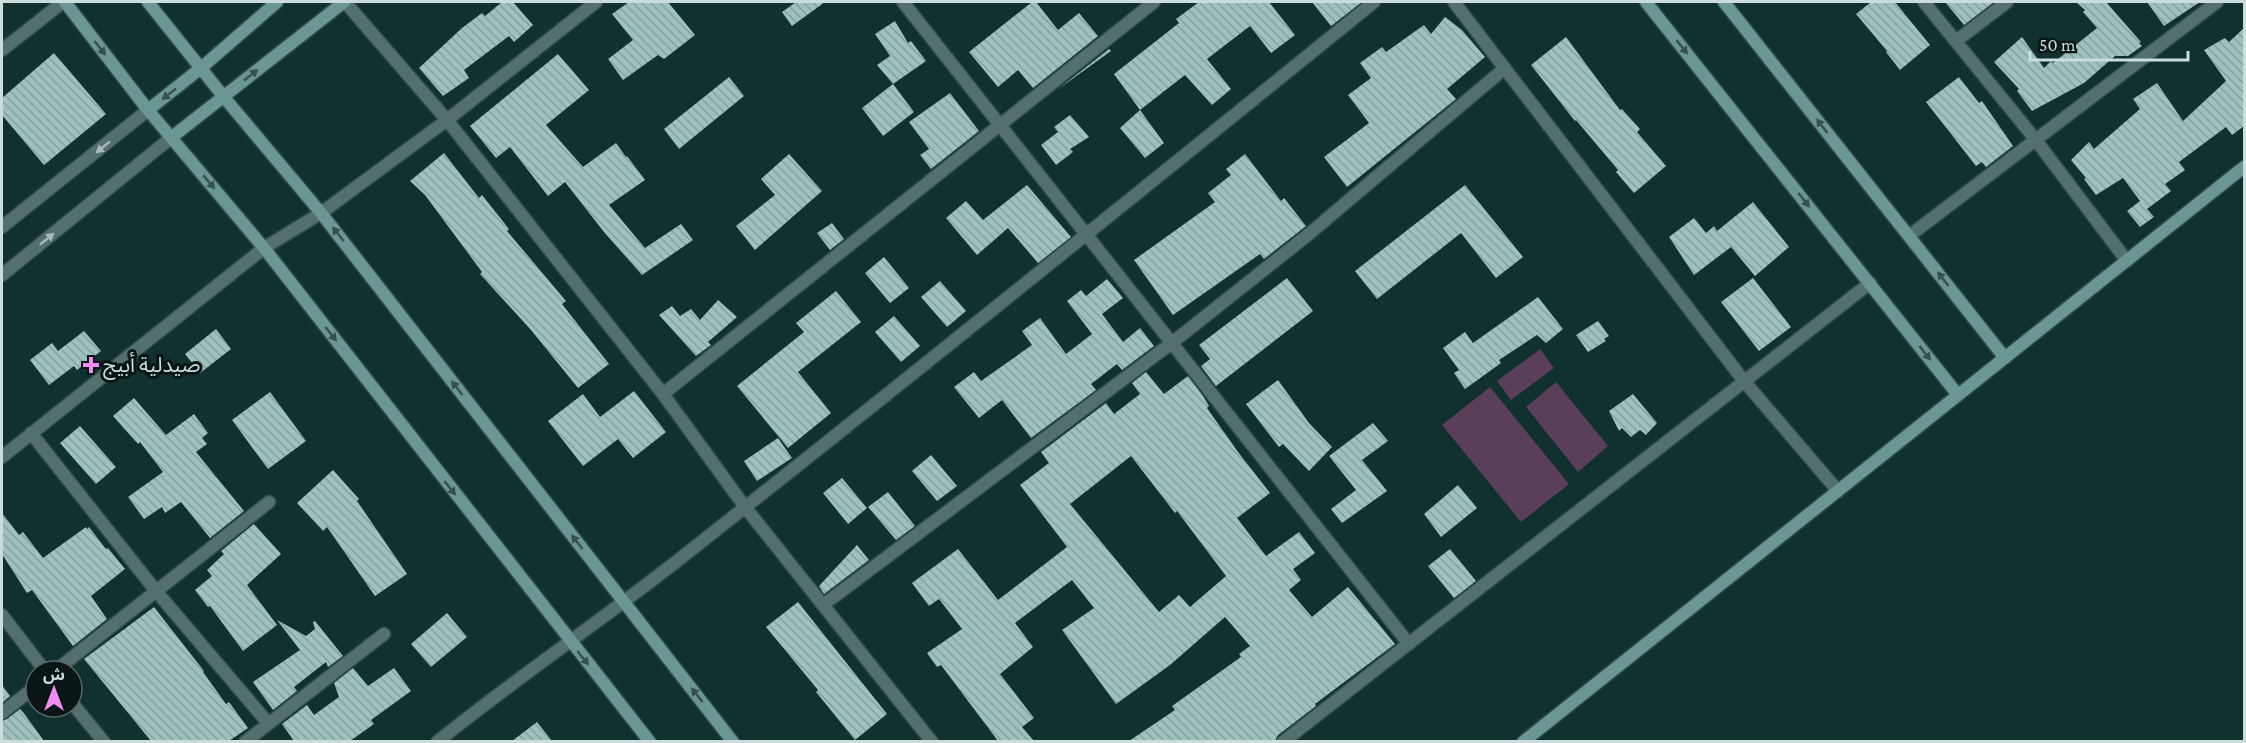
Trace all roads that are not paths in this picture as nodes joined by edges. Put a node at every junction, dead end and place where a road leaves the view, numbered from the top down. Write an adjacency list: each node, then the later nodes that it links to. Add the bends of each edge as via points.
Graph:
1 (64, 2): 16 (street); 20 (street, one-way to 20)
2 (148, 2): 17 (street)
3 (277, 2): 17 (street)
4 (345, 2): 19 (street, one-way to 4); 21 (street)
5 (596, 2): 21 (street)
6 (903, 2): 22 (street)
7 (1154, 2): 22 (street)
8 (1374, 2): 28 (street)
9 (1454, 2): 18 (street)
10 (1646, 2): 33 (street, one-way to 33)
11 (1724, 2): 29 (street, one-way to 11)
12 (1924, 2): 15 (street)
13 (2007, 2): 15 (street)
14 (2217, 2): 24 (street)
15 (1956, 41): 24 (street)
16 (2, 50)
17 (201, 68): 19 (street); 20 (street, one-way to 20)
18 (1505, 68): 34 (street, via 1309,234); 36 (street)
19 (223, 96): 23 (street); 26 (street)
20 (148, 110): 23 (street); 27 (street, one-way to 27)
21 (447, 120): 26 (street); 37 (street)
22 (999, 125): 28 (street); 37 (street)
23 (172, 137): 30 (street, one-way to 30); 32 (street, one-way to 23)
24 (2035, 139): 29 (street); 31 (street)
25 (2244, 167): 31 (street)
26 (321, 213): 30 (street); 45 (street, one-way to 26)
27 (2, 227)
28 (1087, 235): 34 (street); 43 (street)
29 (1909, 236): 35 (street, one-way to 29)
30 (264, 248): 39 (street); 49 (street, one-way to 49)
31 (2127, 261): 35 (street)
32 (2, 275)
33 (1870, 283): 36 (street); 38 (street, one-way to 38)
34 (1173, 342): 46 (street); 50 (street)
35 (2005, 358): 38 (street)
36 (1744, 381): 41 (street); 50 (street)
37 (663, 394): 43 (street)
38 (1958, 395): 41 (street)
39 (31, 433): 40 (street); 44 (street)
40 (2, 457)
41 (1838, 491): 64 (street)
42 (269, 502): 44 (street)
43 (745, 507): 45 (street); 46 (street)
44 (156, 591): 52 (street); 56 (street)
45 (624, 602): 49 (street); 61 (street, one-way to 45)
46 (823, 605): 62 (street)
47 (2, 615): 51 (street)
48 (384, 634): 56 (street)
49 (570, 642): 59 (street); 60 (street, one-way to 60)
50 (1409, 644): 63 (street)
51 (36, 659)
52 (70, 659)
53 (24, 696): 54 (street)
54 (2, 713)
55 (84, 717): 57 (street)
56 (268, 723): 58 (street)
57 (104, 741)
58 (245, 741)
59 (437, 741)
60 (650, 741)
61 (733, 741)
62 (932, 741)
63 (1283, 741)
64 (1523, 741)

